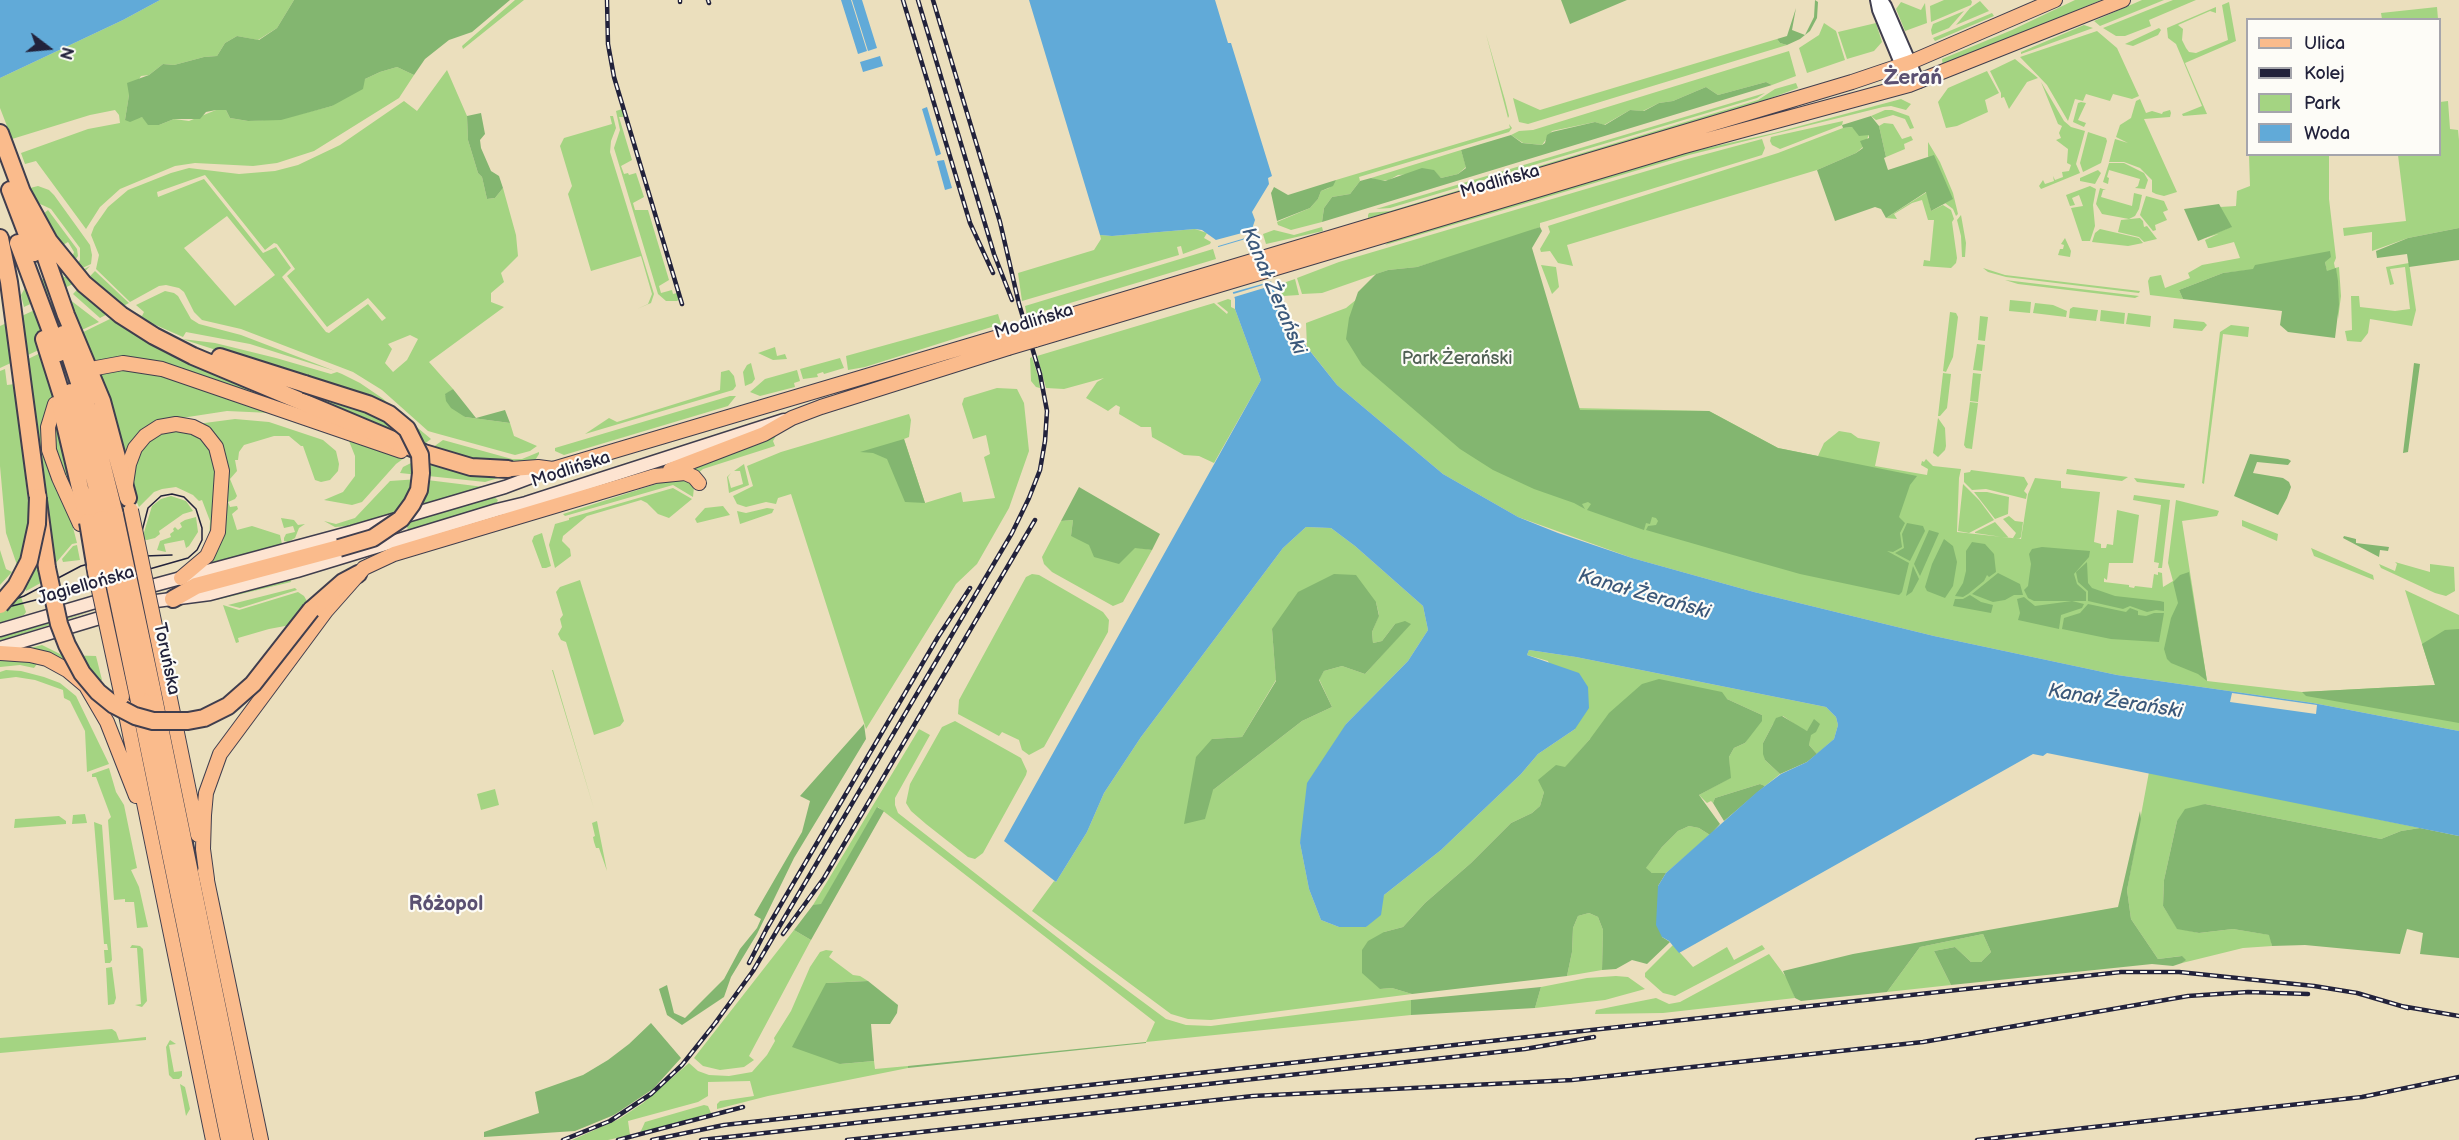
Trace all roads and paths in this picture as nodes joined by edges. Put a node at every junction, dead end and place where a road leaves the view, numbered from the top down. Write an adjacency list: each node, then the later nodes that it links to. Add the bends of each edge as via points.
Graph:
1 (1876, 0): 5 (street)
2 (1882, 0): 5 (street)
3 (2055, 0): 5 (main road, Modlińska)
4 (2123, 0): 6 (main road, Modlińska)
5 (1906, 64): 6 (street); 12 (main road, Modlińska)
6 (1914, 83): 12 (main road, Modlińska)
7 (0, 133): 9 (highway)
8 (0, 164): 9 (highway)
9 (9, 196): 13 (highway, Toruńska); 13 (highway, via 36,220)
10 (0, 224): 13 (highway)
11 (0, 238): 13 (highway)
12 (1271, 262): 15 (main road, Modlińska, bridge)
13 (34, 269): 14 (highway, via 84,284); 16 (highway, Toruńska); 24 (highway, via 21,370)
14 (137, 326): 21 (highway, via 193,356 424,453 463,465); 29 (highway, bridge, via 380,409 406,429 417,447 421,465 412,504 393,526 365,541 205,584)
15 (1006, 342): 19 (main road, Modlińska); 20 (main road, Modlińska)
16 (66, 355): 25 (highway); 25 (highway, Toruńska, via 91,418)
17 (96, 368): 21 (main road, via 123,363 153,367 438,463)
18 (55, 404): 25 (main road, via 48,427 49,450 59,478)
19 (792, 418): 22 (main road, via 764,434); 29 (main road, Modlińska, via 315,566 210,594)
20 (553, 469): 21 (main road); 28 (main road, Modlińska, via 363,529)
21 (508, 470)
22 (646, 479): 23 (main road, via 678,473 692,476); 26 (main road, via 394,554)
23 (699, 483)
24 (38, 497): 26 (highway, bridge, via 53,602 73,657 105,698 143,719 188,721 228,706 253,684 311,610); 30 (highway, bridge, via 29,561)
25 (107, 515): 27 (highway, bridge); 28 (main road, via 126,484 138,444 149,432 167,425 185,425 205,433 219,452 222,466 218,532 207,556); 34 (highway, Toruńska, bridge)
26 (358, 574): 36 (main road, via 220,754 205,804 203,849)
27 (97, 576): 34 (main road, Toruńska, bridge)
28 (181, 578): 31 (main road, Jagiellońska)
29 (173, 599): 32 (main road, Jagiellońska)
30 (0, 605)
31 (0, 630)
32 (0, 648)
33 (0, 653): 35 (main road, via 47,659 67,670 89,690 107,722)
34 (145, 690): 35 (highway, Toruńska); 35 (main road, Toruńska)
35 (157, 781): 36 (main road, Toruńska); 37 (main road, Toruńska, via 153,848); 38 (highway, Toruńska); 39 (highway, Toruńska)
36 (207, 879): 40 (main road, Toruńska)
37 (213, 1140)
38 (229, 1140)
39 (245, 1140)
40 (261, 1140)

